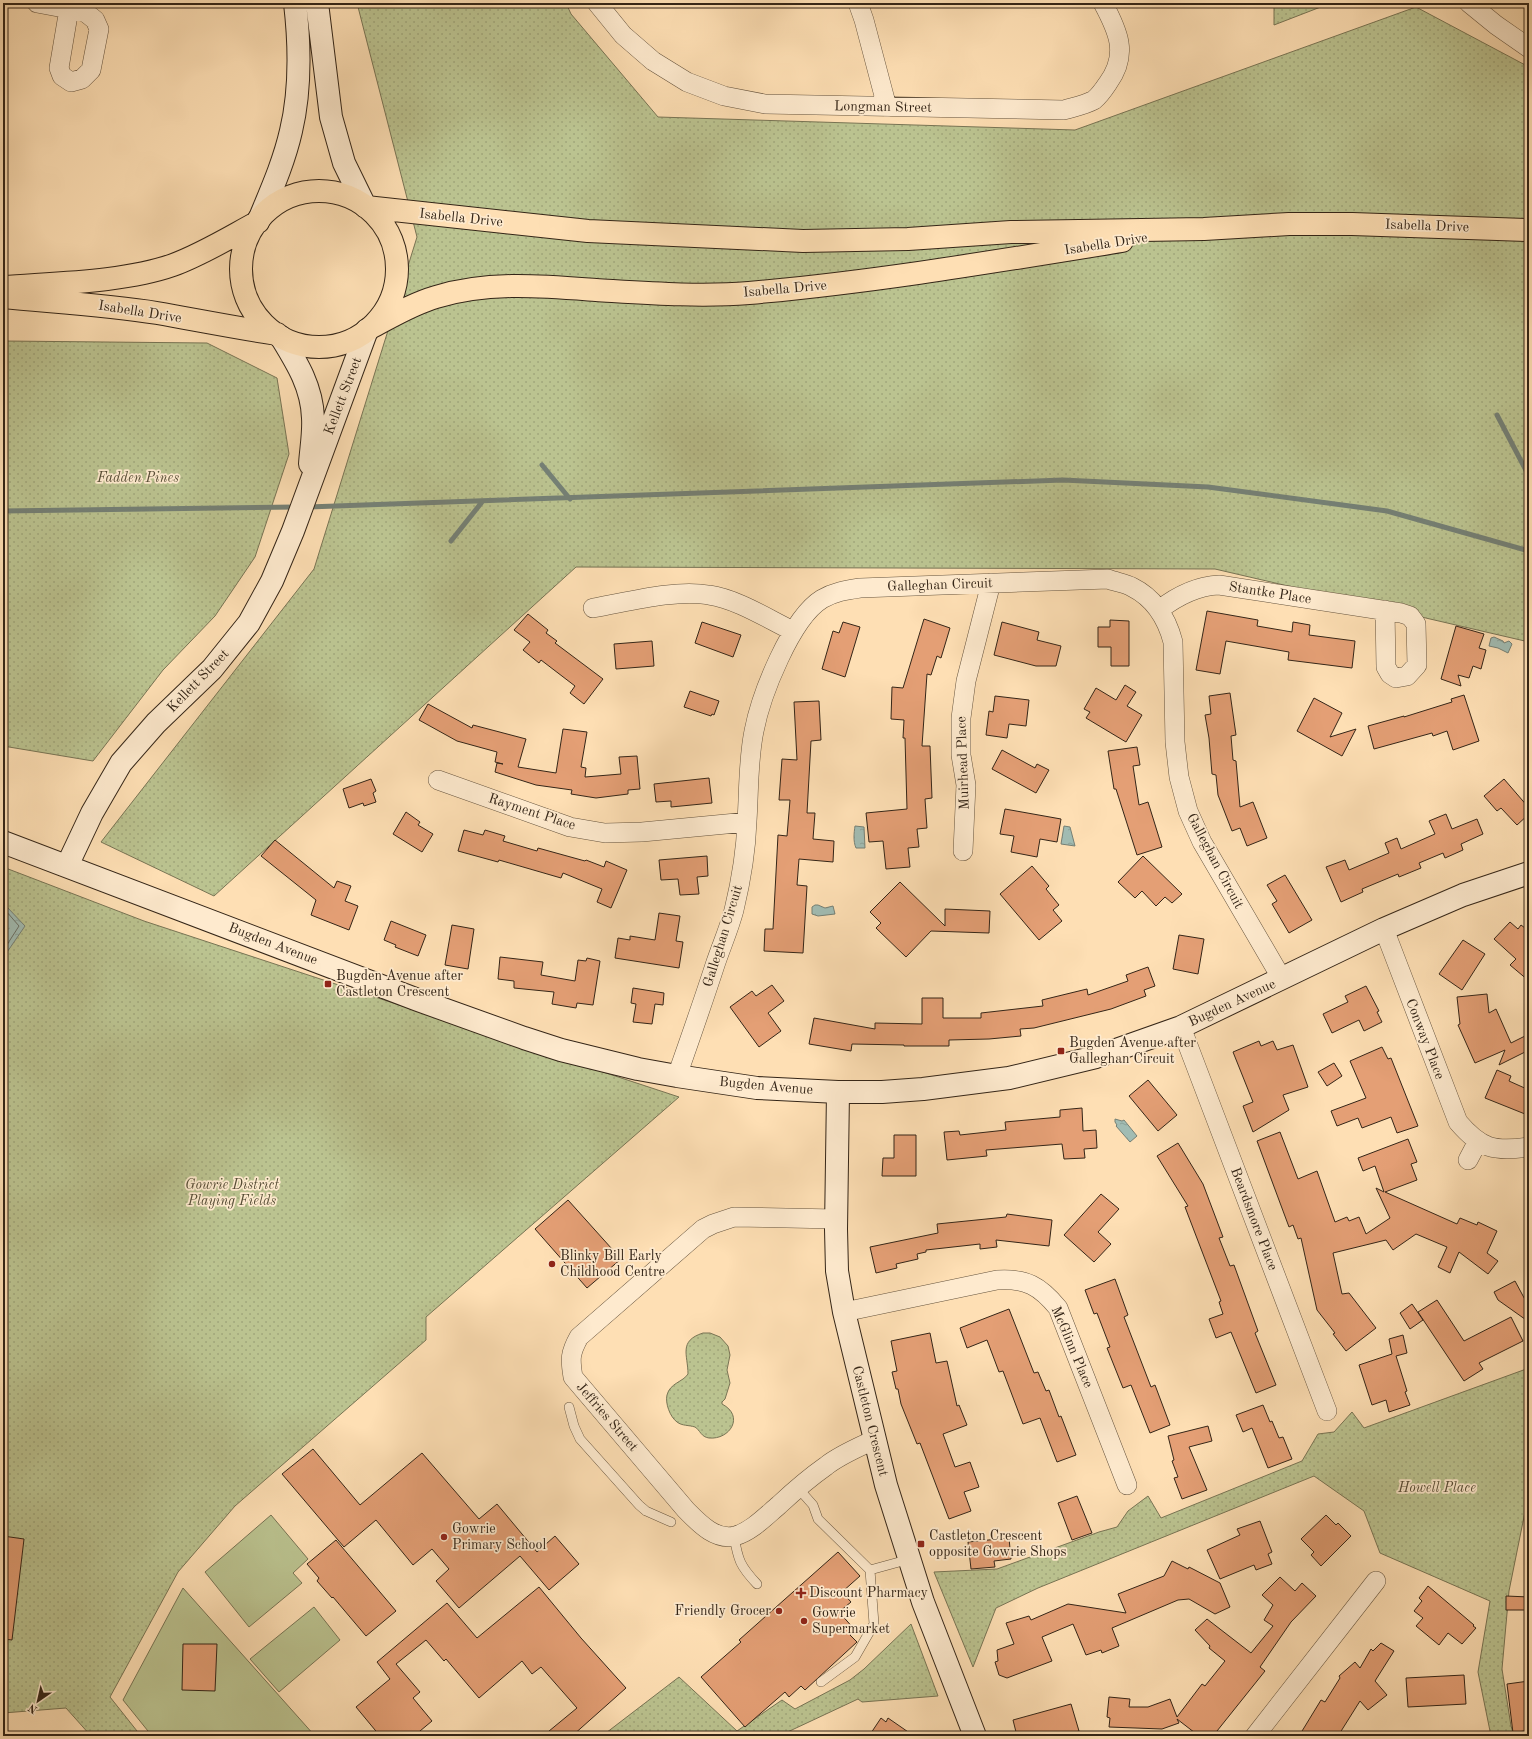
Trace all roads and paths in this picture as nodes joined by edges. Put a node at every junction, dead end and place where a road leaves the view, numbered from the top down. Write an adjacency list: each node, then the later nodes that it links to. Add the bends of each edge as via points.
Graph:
1 (36, 3): 8 (street)
2 (294, 3): 12 (street, via 299,38 295,108 291,132 277,177)
3 (317, 3): 11 (street, via 331,117 344,163)
4 (597, 3): 10 (street, Longman Street, via 623,35 652,61 687,82 724,96 765,104)
5 (858, 3): 10 (street)
6 (1103, 3): 10 (street, Longman Street, via 1116,27 1121,46 1111,79 1095,99 1064,110)
7 (1470, 3): 9 (street)
8 (81, 8)
9 (1529, 48)
10 (887, 107)
11 (366, 207): 12 (main road, via 339,194 309,192 282,202); 13 (main road, Isabella Drive, via 588,231 803,241 908,239 1011,232); 17 (main road, via 384,227 395,253 397,266 393,294 388,307)
12 (258, 221): 15 (main road, Isabella Drive, via 199,254 143,273); 18 (main road, via 248,239 242,260 244,289 256,315)
13 (1204, 229): 14 (main road, Isabella Drive, via 1289,224 1352,224); 17 (main road, Isabella Drive, via 842,284 747,293 657,294 550,286 482,288 444,295 414,305)
14 (1529, 230)
15 (3, 287)
16 (3, 297): 18 (main road, Isabella Drive, via 157,313)
17 (369, 329): 18 (main road, via 346,343 332,346 303,345); 19 (street, Kellett Street)
18 (279, 336): 19 (street, Kellett Street, via 302,373 311,396 314,420)
19 (310, 484): 29 (street, Kellett Street, via 272,581 249,623 212,669 156,723 121,763 92,813)
20 (991, 583): 22 (street, Galleghan Circuit, via 1108,579 1132,586 1151,600); 24 (street, Galleghan Circuit, via 840,590 816,604 806,613); 28 (street, Muirhead Place, via 966,681 961,718 961,755 966,786)
21 (593, 608): 24 (street, via 681,593 710,595)
22 (1159, 610): 23 (street, Stantke Place, via 1189,591 1219,585); 32 (street, Galleghan Circuit, via 1170,630 1173,642 1175,742 1179,777 1188,811 1202,842)
23 (1385, 610)
24 (794, 631): 26 (street, Galleghan Circuit, via 771,678 753,732)
25 (438, 780): 26 (street, Rayment Place, via 570,827 605,833)
26 (747, 822): 34 (street, Galleghan Circuit, via 743,866 734,911)
27 (3, 842): 29 (street, Bugden Avenue)
28 (964, 851)
29 (67, 866): 34 (street, Bugden Avenue, via 524,1038 561,1050)
30 (1529, 873): 31 (street, Bugden Avenue, via 1463,895)
31 (1384, 929): 32 (street, Bugden Avenue); 36 (street, Conway Place, via 1453,1113 1470,1136)
32 (1282, 979): 33 (street, Bugden Avenue)
33 (1181, 1027): 35 (street, Bugden Avenue, via 1096,1057 1010,1078 923,1089); 42 (street, Beardsmore Place)
34 (677, 1076): 35 (street, Bugden Avenue, via 757,1088)
35 (838, 1092): 39 (street, Castleton Crescent)
36 (1478, 1141): 37 (street, Conway Place, via 1487,1146 1506,1150); 38 (street)
37 (1529, 1147)
38 (1468, 1160)
39 (836, 1219): 40 (street, Castleton Crescent, via 838,1271); 47 (street, Jeffries Street, via 734,1217 713,1224 703,1229 578,1337 572,1348 570,1360 573,1377 699,1524 721,1535)
40 (844, 1312): 43 (street, Castleton Crescent); 44 (street, McGlinn Place, via 996,1280 1028,1282 1045,1292 1058,1308)
41 (569, 1407): 46 (lane, via 580,1439 639,1505 646,1511)
42 (1327, 1411)
43 (874, 1440): 45 (street, via 827,1465); 48 (street, Castleton Crescent)
44 (1127, 1486)
45 (798, 1488): 47 (street, via 753,1528); 49 (lane, via 813,1505 818,1519)
46 (671, 1522)
47 (734, 1536): 51 (lane, via 738,1559 744,1571)
48 (910, 1559): 49 (lane); 53 (street, Castleton Crescent, via 932,1627)
49 (870, 1570): 52 (lane, via 874,1624 855,1657)
50 (1376, 1581): 54 (street)
51 (757, 1584)
52 (821, 1682)
53 (974, 1736)
54 (1255, 1736)

